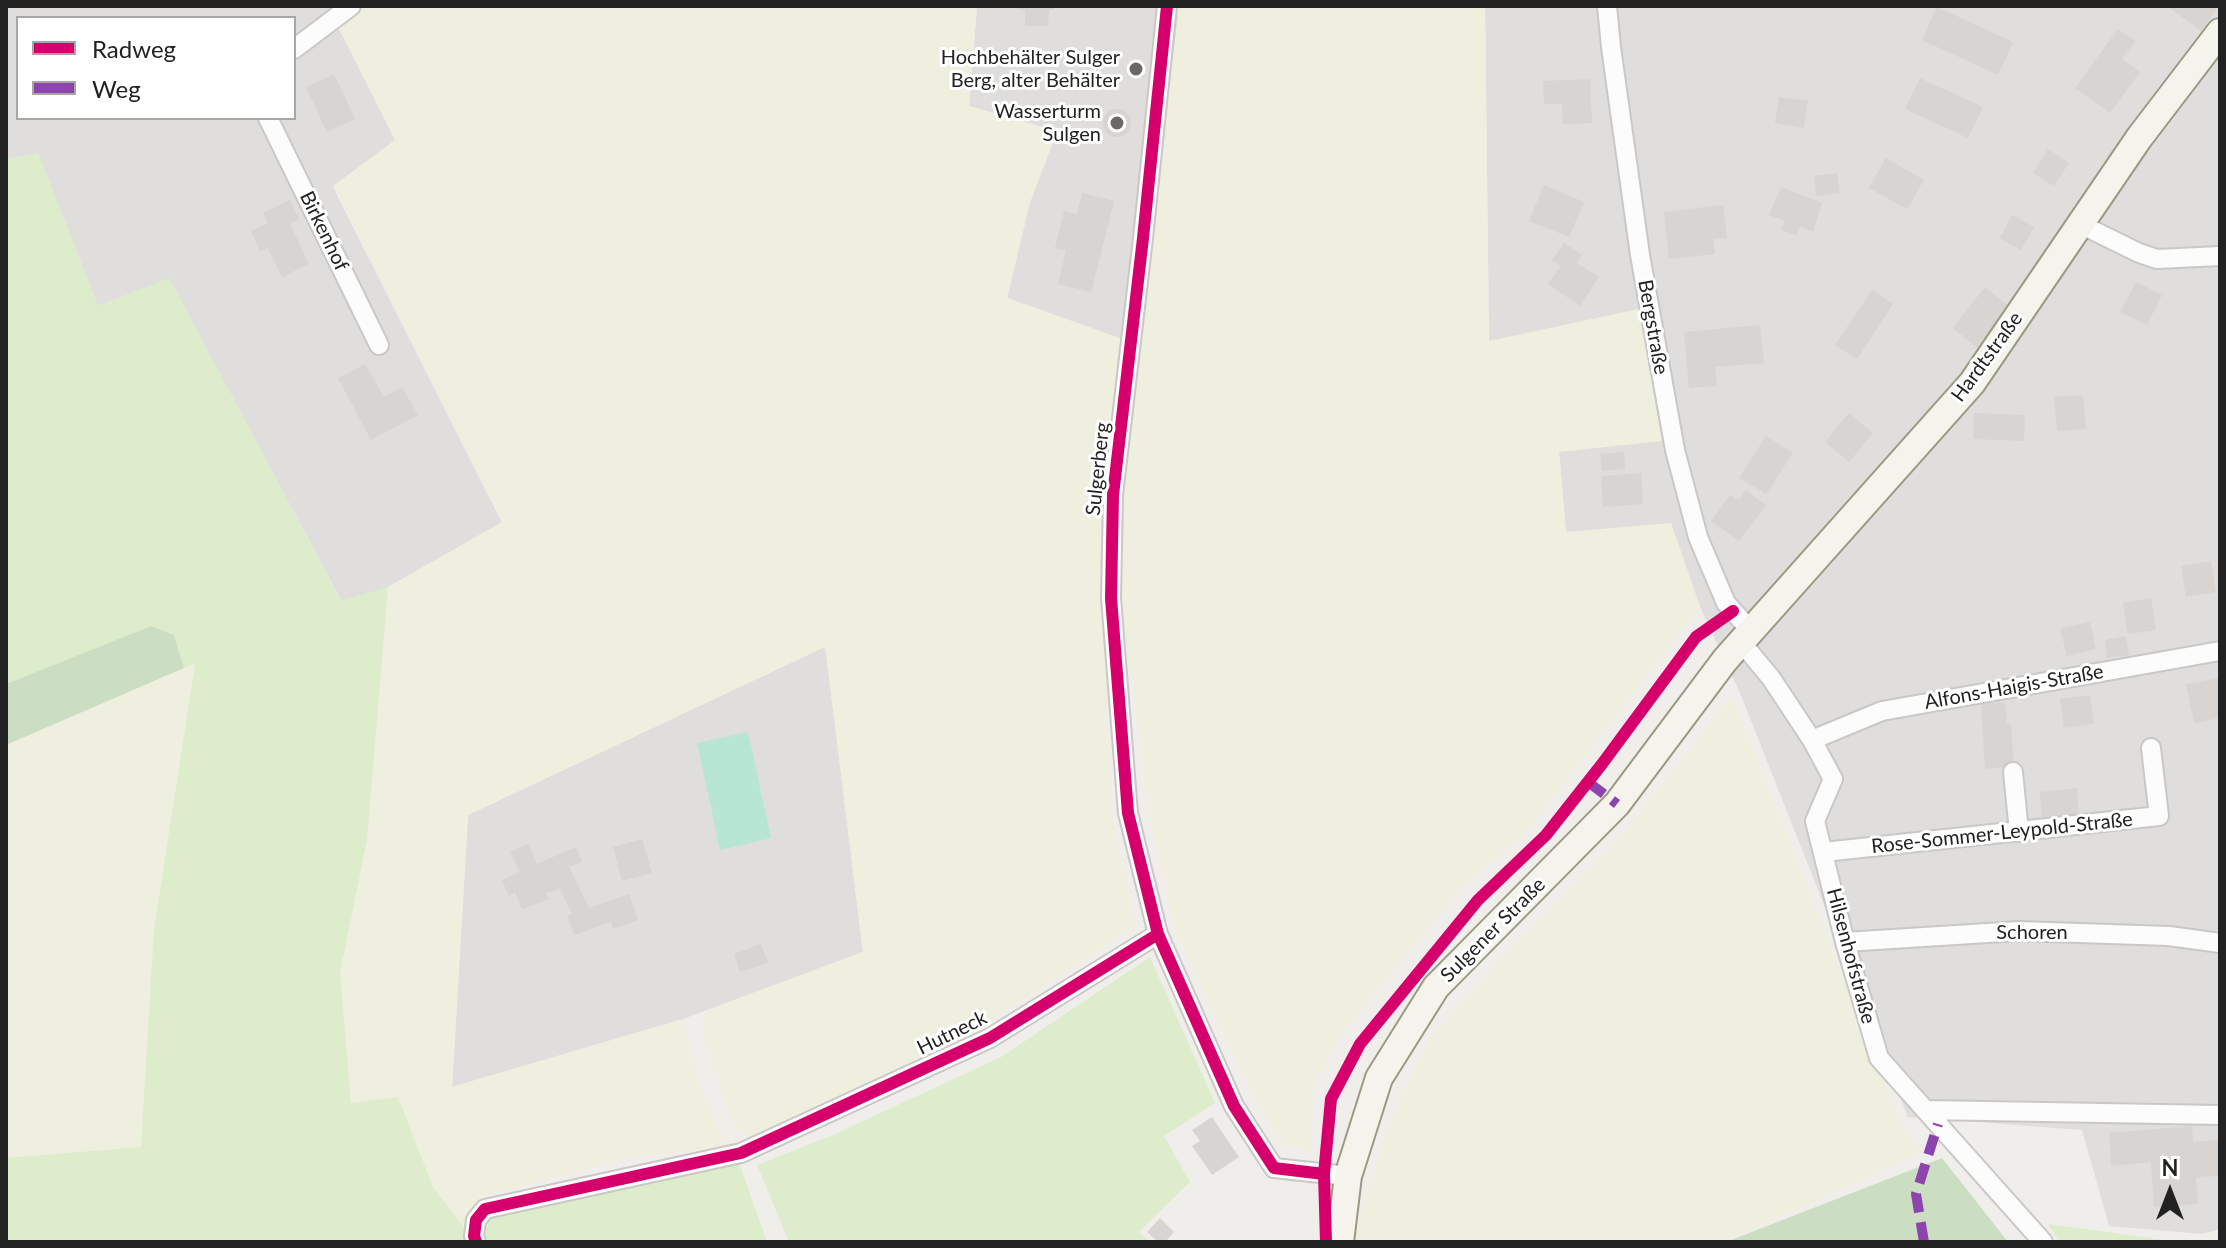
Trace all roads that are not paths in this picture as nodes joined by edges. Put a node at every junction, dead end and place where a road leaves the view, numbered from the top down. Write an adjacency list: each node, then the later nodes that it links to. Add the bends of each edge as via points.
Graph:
1 (351, 6): 5 (street)
2 (1167, 6): 17 (street, Sulgerberg, via 1113,495 1111,598 1128,813)
3 (1607, 6): 10 (street, Bergstraße, via 1640,255 1675,450 1698,537)
4 (2220, 32): 7 (main road, Hardtstraße)
5 (296, 47)
6 (269, 120): 9 (street, Birkenhof)
7 (2080, 224): 8 (street, via 2157,259); 10 (main road, Hardtstraße, via 1972,383)
8 (2220, 256)
9 (379, 345)
10 (1739, 644): 12 (street, Hilsenhofstraße, via 1771,678); 22 (main road, Sulgener Straße, via 1617,804 1436,987 1379,1078)
11 (2220, 651): 12 (street, Alfons-Haigis-Straße, via 1882,711)
12 (1812, 740): 16 (street, Hilsenhofstraße, via 1833,779 1815,821)
13 (2151, 748): 15 (street, Rose-Sommer-Leypold-Straße, via 2159,816)
14 (2013, 772): 15 (street)
15 (2019, 832): 16 (street, Rose-Sommer-Leypold-Straße)
16 (1824, 852): 18 (street, Hilsenhofstraße)
17 (1158, 934): 22 (street, via 1234,1106 1274,1168); 23 (street, Hutneck, via 990,1038 741,1153 485,1209 476,1220)
18 (1845, 942): 19 (street, Schoren, via 2019,931); 20 (street, Hilsenhofstraße, via 1879,1058)
19 (2220, 943)
20 (1927, 1110): 21 (street); 25 (street, Hilsenhofstraße)
21 (2220, 1115)
22 (1348, 1176): 24 (main road, Sulgener Straße)
23 (476, 1242)
24 (1340, 1242)
25 (2043, 1242)

